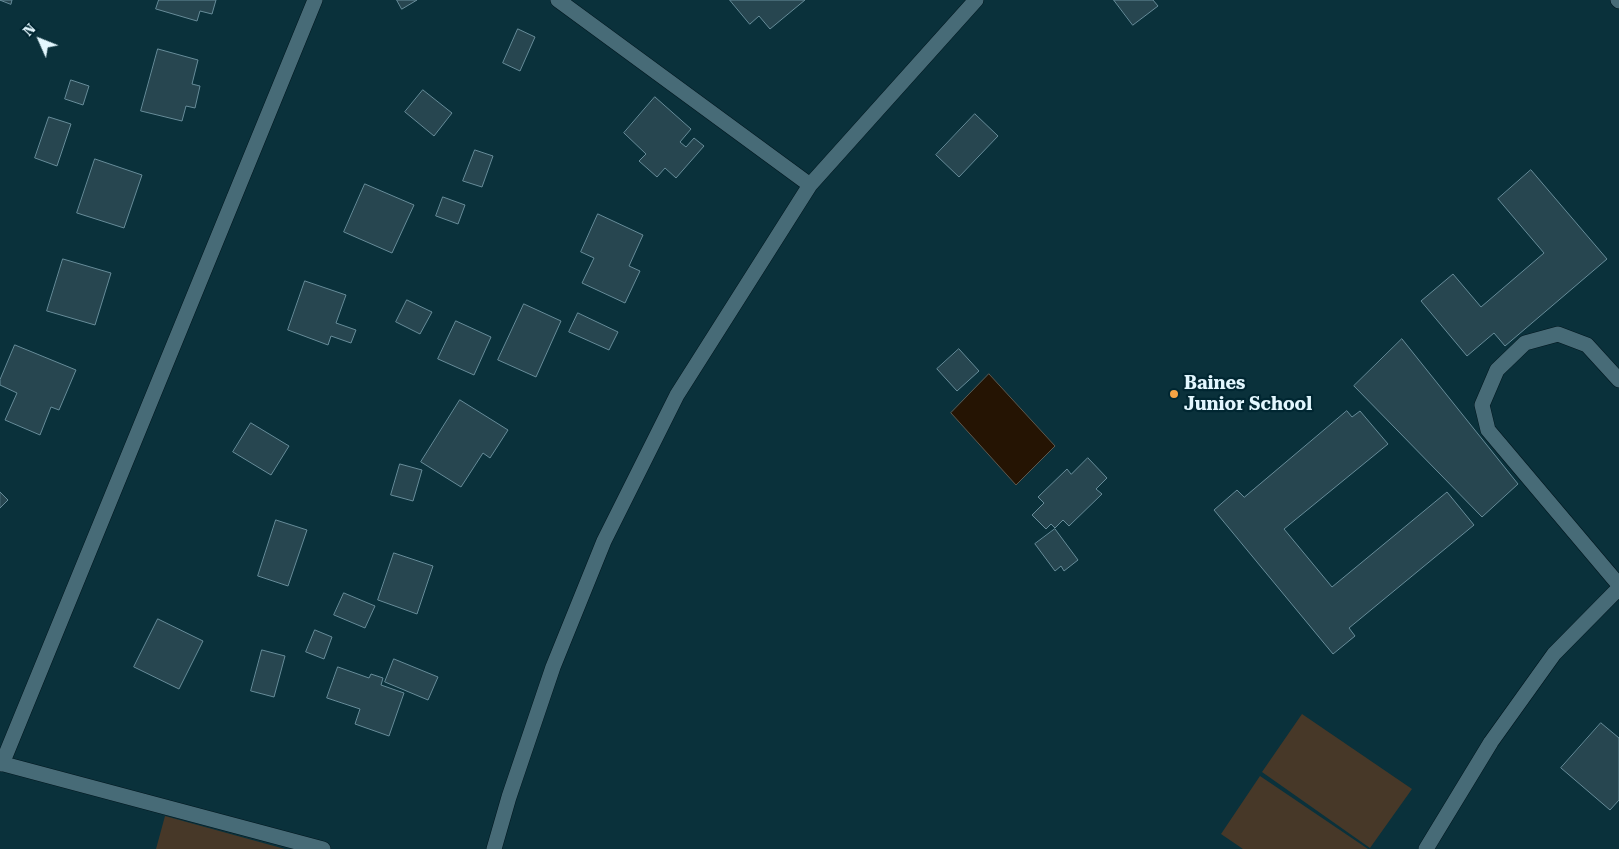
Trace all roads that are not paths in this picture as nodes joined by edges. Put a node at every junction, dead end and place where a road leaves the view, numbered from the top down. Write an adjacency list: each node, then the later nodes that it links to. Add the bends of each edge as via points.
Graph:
1 (315, 0): 7 (street)
2 (558, 0): 4 (street)
3 (976, 0): 4 (street)
4 (810, 185): 9 (street, via 677,395 604,541 553,667)
5 (1619, 380): 6 (street, via 1587,345 1558,334 1525,343 1496,370 1482,405 1488,430)
6 (1619, 587): 10 (street, via 1554,654 1491,742)
7 (1, 763): 8 (street)
8 (324, 849)
9 (494, 849)
10 (1426, 849)

